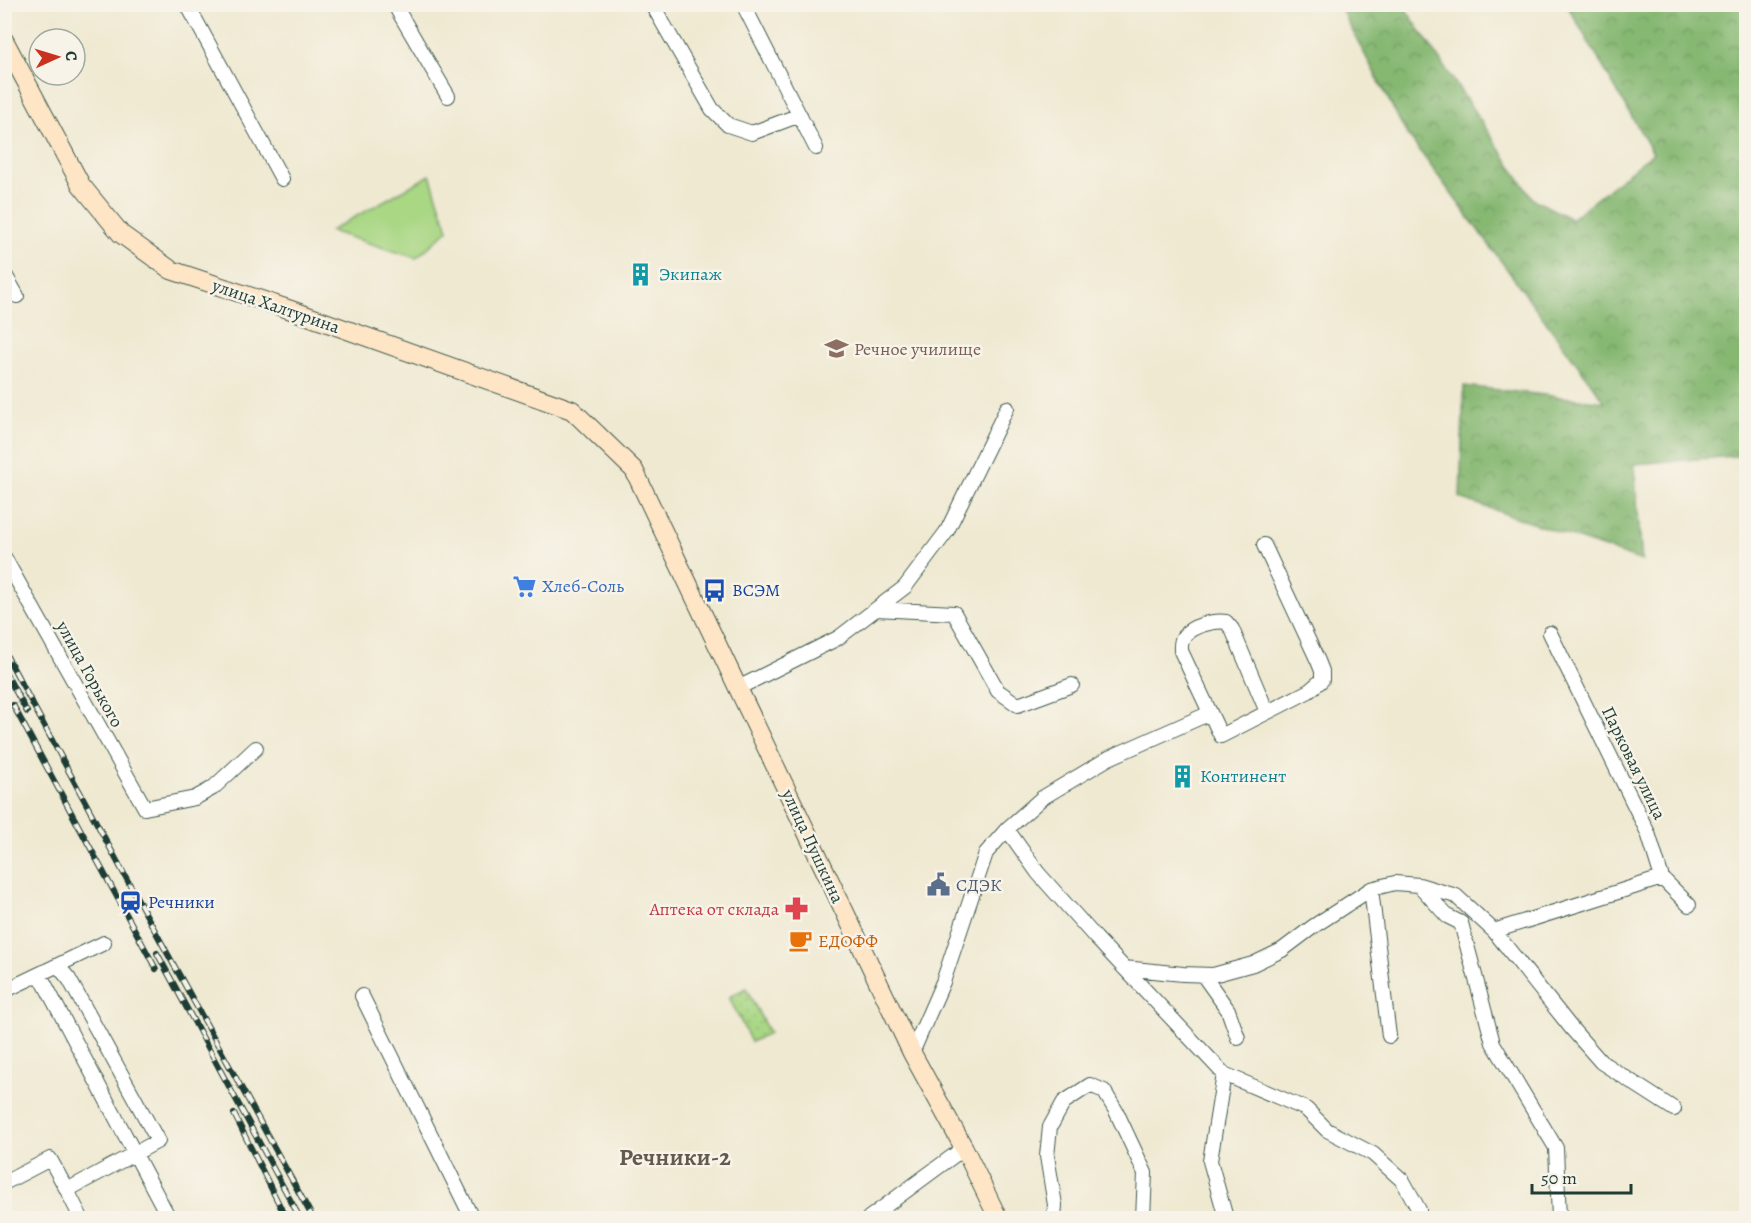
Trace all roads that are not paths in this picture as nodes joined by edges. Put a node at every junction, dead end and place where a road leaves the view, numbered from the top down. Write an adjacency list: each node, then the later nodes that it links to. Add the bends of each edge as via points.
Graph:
1 (188, 4): 9 (street)
2 (394, 4): 6 (street)
3 (652, 4): 7 (street, via 712,109 728,126 752,133)
4 (743, 4): 7 (street)
5 (4, 40): 13 (main road, улица Халтурина, via 81,185 121,234 171,270 572,410)
6 (448, 96)
7 (800, 115): 8 (street)
8 (816, 148)
9 (282, 179)
10 (4, 273): 11 (street)
11 (16, 296)
12 (1007, 408): 16 (street, via 947,531 905,587)
13 (634, 470): 19 (main road, улица Пушкина)
14 (1264, 546): 20 (street, via 1322,671 1322,680 1316,686)
15 (4, 557): 22 (street, улица Горького, via 145,808 195,798 213,788)
16 (876, 609): 18 (street, via 954,613 998,691 1018,705); 19 (street, via 838,638)
17 (1550, 633): 24 (street, Парковая улица, via 1648,832)
18 (1072, 685)
19 (738, 688): 38 (main road, улица Пушкина)
20 (1267, 712): 21 (street, via 1221,736); 21 (street, via 1232,629 1226,622 1211,621 1187,633 1181,641 1181,651)
21 (1210, 713): 23 (street, via 1109,759 1042,798)
22 (255, 748)
23 (1007, 829): 31 (street, via 1038,873); 38 (street, via 986,853 943,982)
24 (1662, 878): 27 (street, Парковая улица); 28 (street)
25 (1419, 885): 26 (street, via 1395,883); 28 (street, via 1456,896); 54 (street, via 1447,916 1461,923 1493,1043 1556,1148)
26 (1371, 889): 33 (street, via 1282,950 1253,964); 36 (street)
27 (1689, 905)
28 (1494, 931): 40 (street, via 1601,1062)
29 (104, 943): 30 (street)
30 (58, 966): 32 (street); 42 (street, via 69,979 158,1141)
31 (1124, 968): 33 (street); 39 (street)
32 (40, 975): 34 (street); 42 (street)
33 (1203, 975): 37 (street, via 1228,1010)
34 (4, 991)
35 (362, 996): 47 (street)
36 (1389, 1036)
37 (1238, 1038)
38 (912, 1053): 41 (main road, улица Пушкина)
39 (1224, 1074): 52 (street, via 1210,1161); 53 (street, via 1306,1109 1328,1130 1373,1154 1403,1181 1419,1210)
40 (1674, 1109)
41 (964, 1148): 48 (street); 49 (main road, улица Пушкина)
42 (135, 1154): 44 (street); 46 (street)
43 (6, 1178): 44 (street, via 50,1159)
44 (67, 1190): 45 (street)
45 (81, 1218)
46 (169, 1218)
47 (472, 1218)
48 (869, 1218)
49 (998, 1218)
50 (1054, 1218): 51 (street, via 1047,1156 1050,1127 1064,1102 1090,1085 1104,1091 1145,1173)
51 (1143, 1218)
52 (1226, 1218)
53 (1419, 1218)
54 (1559, 1218)

